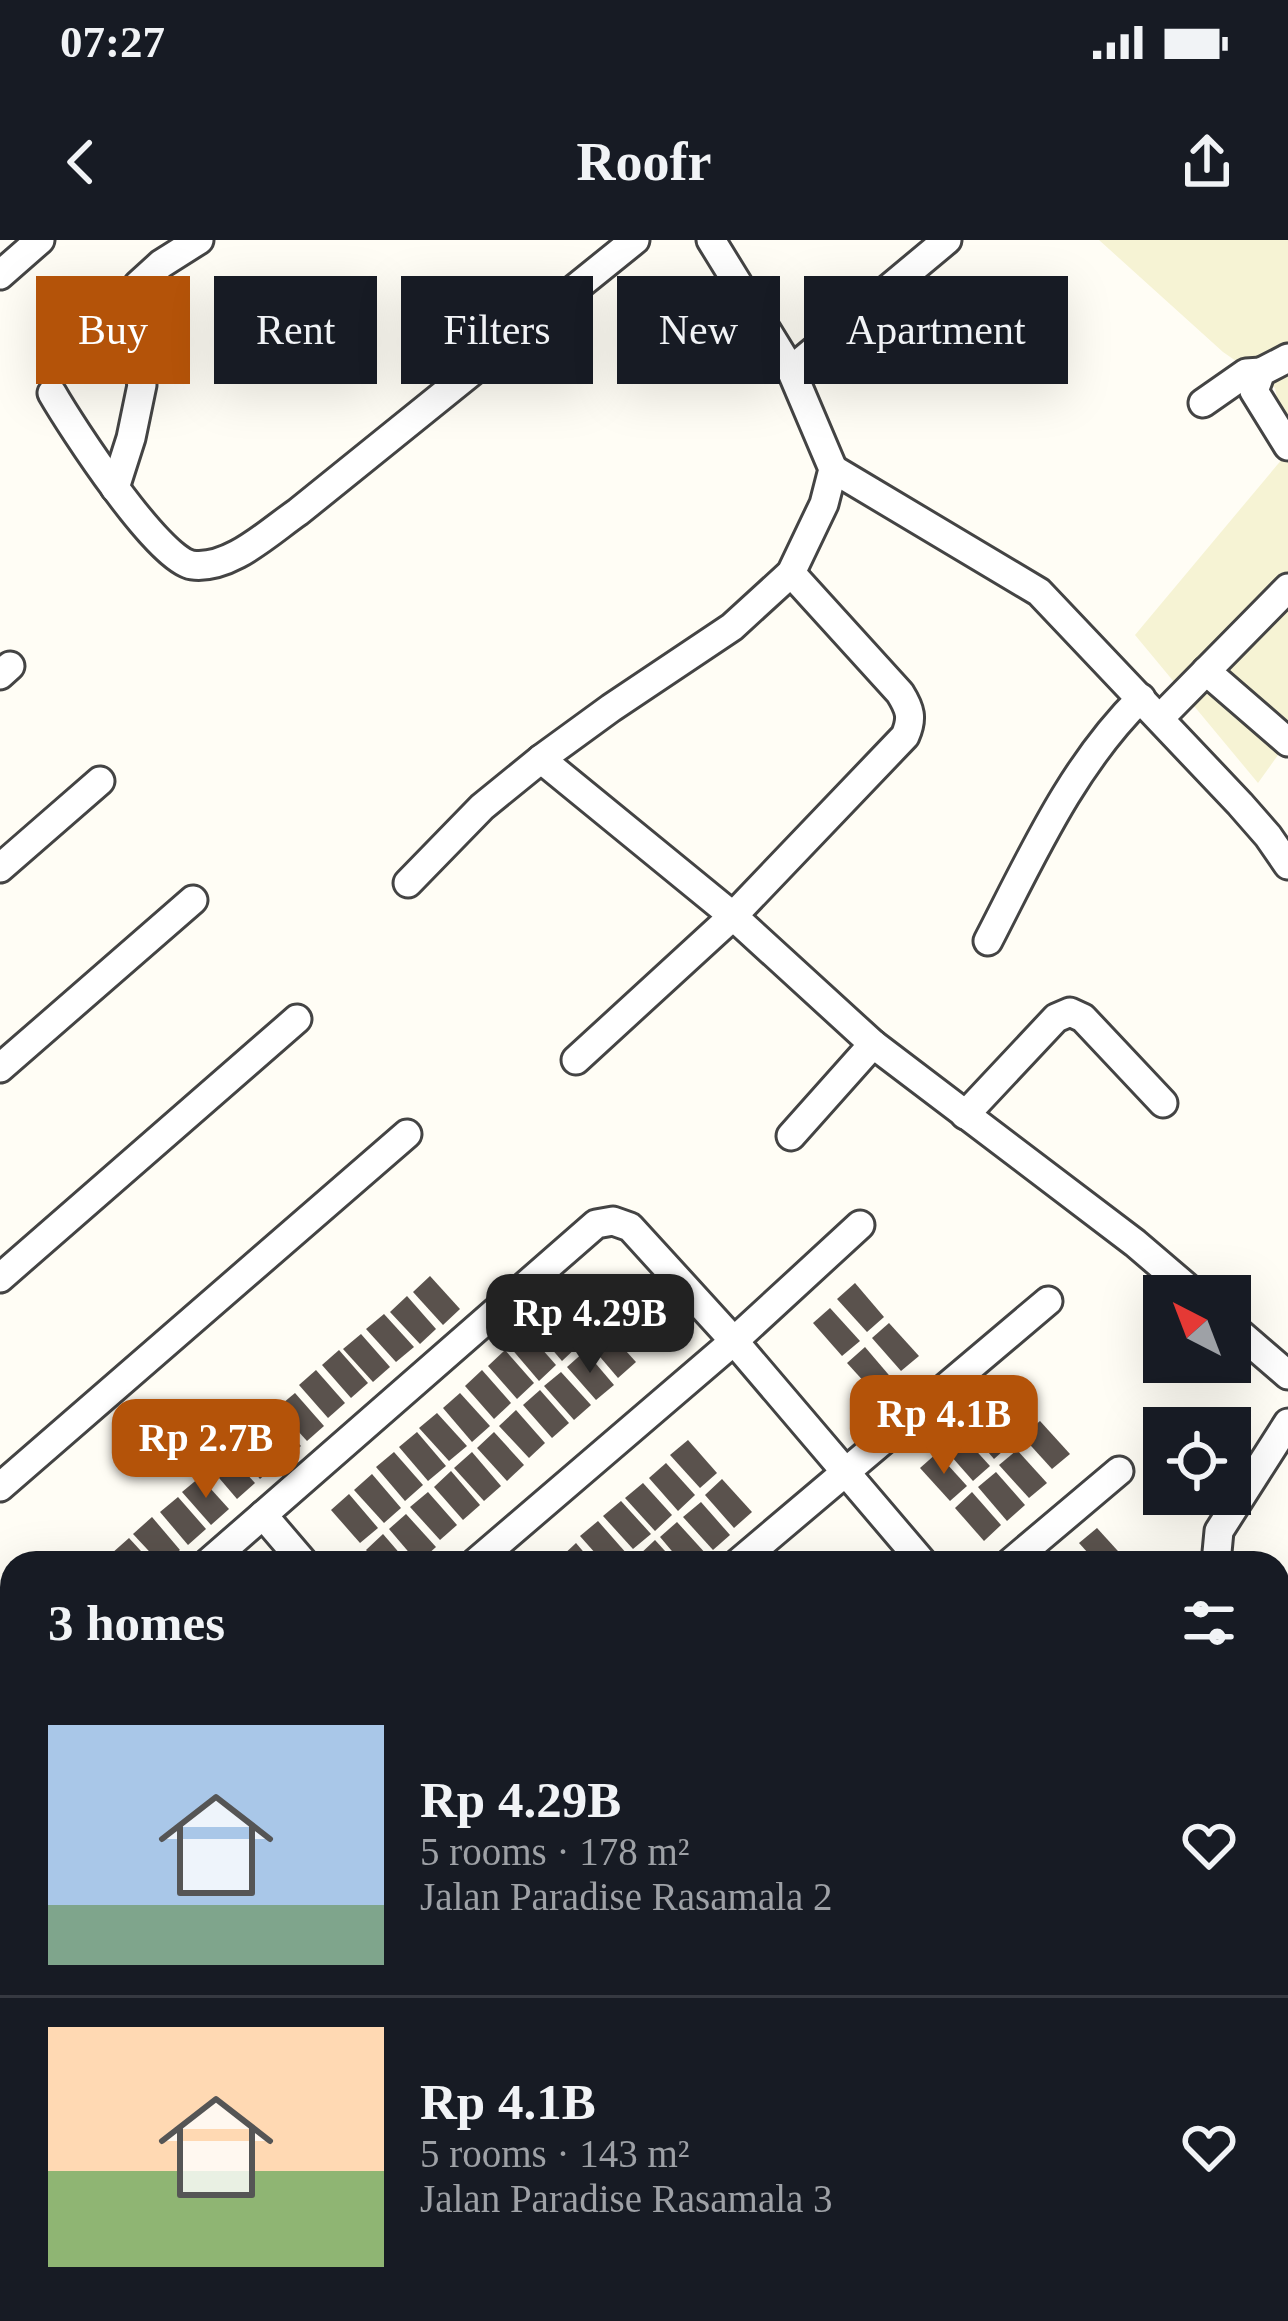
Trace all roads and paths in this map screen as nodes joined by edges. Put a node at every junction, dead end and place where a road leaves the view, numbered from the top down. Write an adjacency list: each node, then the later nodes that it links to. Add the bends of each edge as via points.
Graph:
1 (40, 240): 6 (street)
2 (199, 240): 14 (street, via 138,284 130,302 142,386)
3 (634, 240): 14 (street, via 298,512 228,558 207,565 176,559)
4 (711, 240): 8 (street)
5 (947, 240): 8 (street)
6 (0, 275)
7 (1288, 358): 9 (street)
8 (791, 370): 13 (street)
9 (1262, 372): 11 (street, via 1246,373); 12 (street, via 1254,392)
10 (52, 393): 14 (street)
11 (1203, 403)
12 (1288, 446)
13 (833, 469): 15 (street); 18 (street, via 1039,592)
14 (115, 488)
15 (791, 573): 20 (street, via 732,627); 26 (street, via 900,693 910,724)
16 (1288, 588): 17 (street)
17 (1206, 670): 18 (street); 19 (street)
18 (1150, 708): 22 (street); 27 (street, via 1112,727 1080,772)
19 (1288, 742)
20 (541, 759): 24 (street); 26 (street)
21 (100, 781): 23 (street)
22 (1288, 865)
23 (0, 868)
24 (408, 884)
25 (193, 901): 31 (street)
26 (734, 916): 29 (street); 30 (street)
27 (988, 941)
28 (297, 1019): 38 (street)
29 (873, 1044): 33 (street); 35 (street)
30 (576, 1060)
31 (0, 1068)
32 (1163, 1102): 33 (street, via 1070,1012)
33 (965, 1115): 37 (street)
34 (407, 1134): 46 (street)
35 (791, 1136)
36 (860, 1225): 40 (street)
37 (1172, 1275)
38 (0, 1278)
39 (1048, 1301): 44 (street)
40 (734, 1341): 44 (street); 47 (street, via 630,1227 596,1224); 50 (street)
41 (1251, 1343): 42 (street)
42 (1288, 1375)
43 (1288, 1423): 54 (street, via 1220,1531)
44 (844, 1472): 51 (street); 52 (street)
45 (1119, 1472): 53 (street)
46 (0, 1486)
47 (263, 1515): 48 (street); 49 (street)
48 (222, 1551)
49 (294, 1551)
50 (490, 1551)
51 (752, 1551)
52 (913, 1551)
53 (1024, 1551)
54 (1218, 1551)

